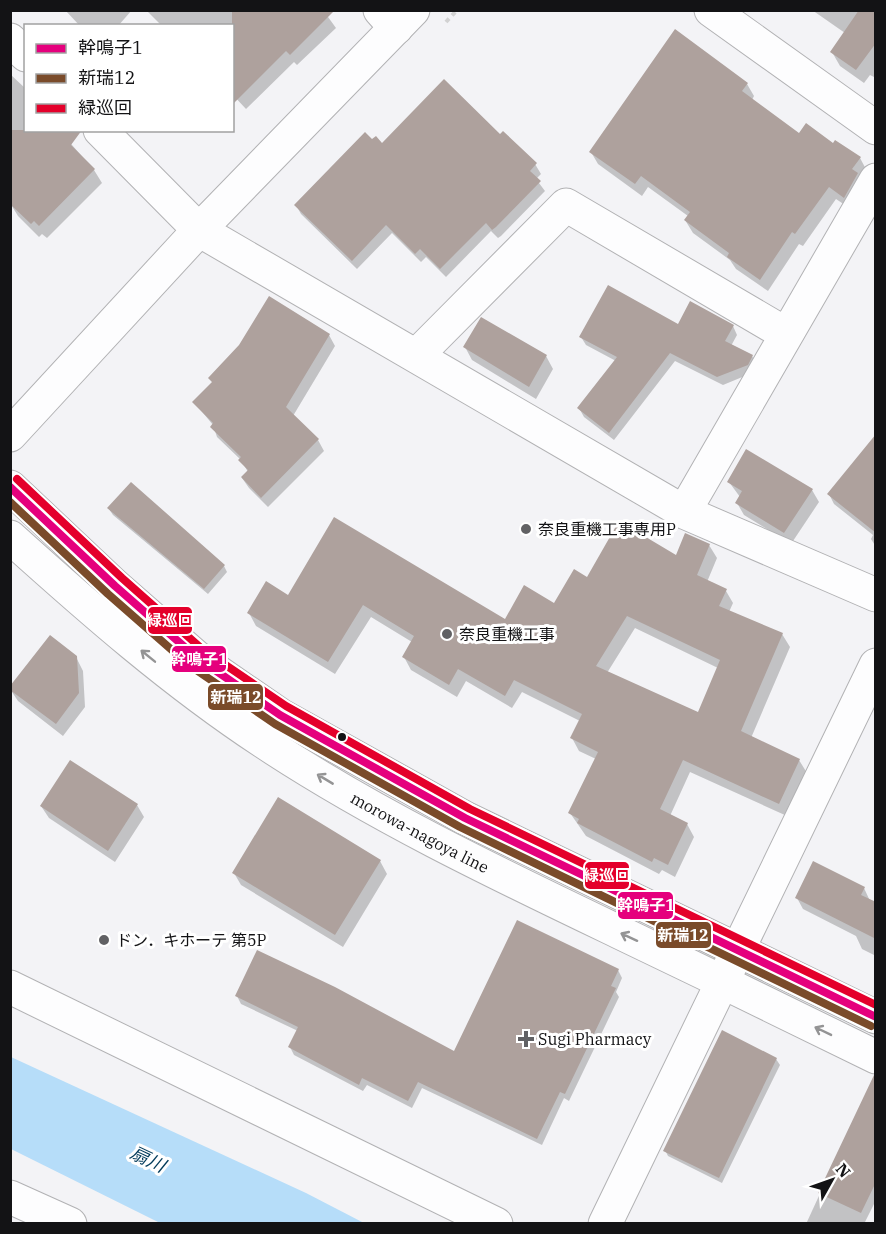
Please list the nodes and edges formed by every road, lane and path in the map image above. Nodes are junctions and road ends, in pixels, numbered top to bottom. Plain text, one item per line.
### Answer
1 (711, 10) edge
2 (396, 16) edge
3 (10, 40) edge
4 (24, 53) edge
5 (876, 128) edge
6 (102, 132) edge
7 (876, 180) edge
8 (199, 230) junction
9 (786, 334) junction
10 (416, 356) junction
11 (10, 435) edge
12 (10, 487) edge
13 (684, 512) junction
14 (10, 537) edge
15 (876, 595) edge
16 (876, 665) edge
17 (739, 949) junction
18 (724, 982) junction
19 (10, 987) edge
20 (876, 1017) edge
21 (876, 1057) edge
22 (10, 1197) edge
23 (70, 1224) edge
24 (496, 1224) edge
25 (605, 1224) edge

1 - 5 street
2 - 8 street
3 - 4 street
6 - 8 street
7 - 9 street
8 - 10 street
8 - 11 street
9 - 10 street
9 - 13 street
10 - 13 street
12 - 17 street, morowa-nagoya line
13 - 15 street
18 -> 14 street, morowa-nagoya line
16 - 17 street
17 - 18 street
17 - 20 street, morowa-nagoya line
21 -> 18 street, morowa-nagoya line
18 - 25 street
19 - 24 street
22 - 23 street

